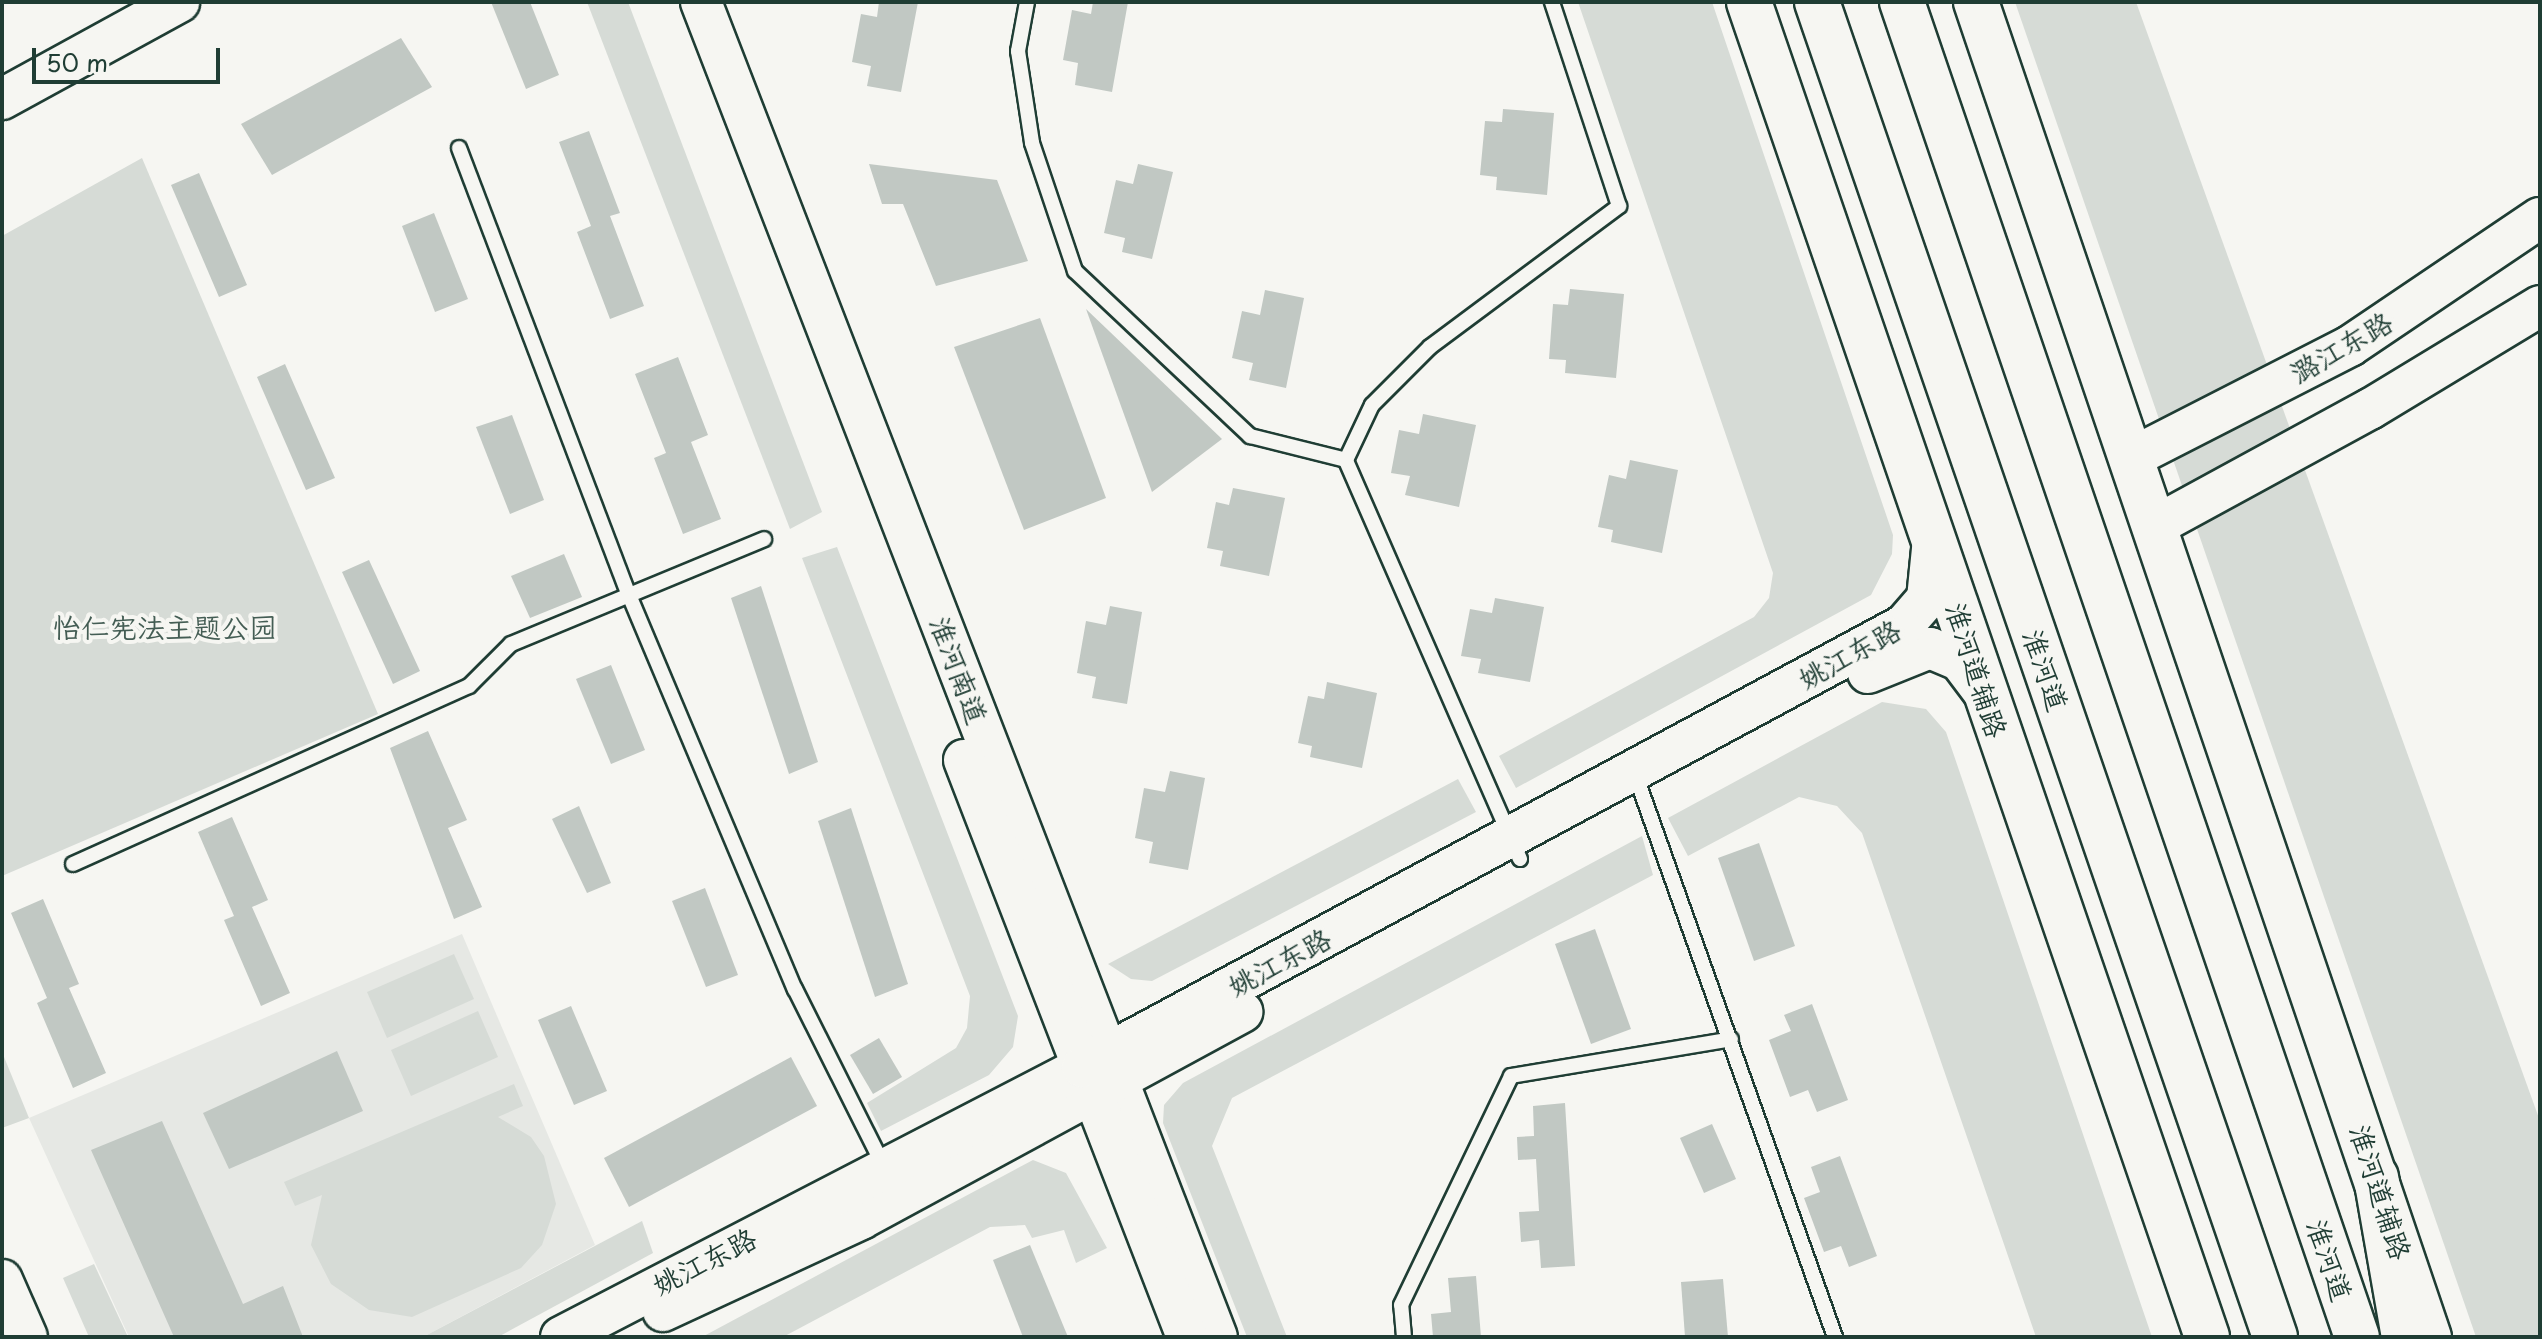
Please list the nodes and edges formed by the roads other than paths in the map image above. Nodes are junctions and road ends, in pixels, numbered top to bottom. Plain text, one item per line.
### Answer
1 (179, 2) edge
2 (672, 2) edge
3 (701, 2) edge
4 (1027, 2) edge
5 (1552, 2) edge
6 (1749, 2) edge
7 (1817, 2) edge
8 (1902, 2) edge
9 (1976, 2) edge
10 (2, 99) edge
11 (459, 148) dead end
12 (2540, 218) edge
13 (2540, 306) edge
14 (2131, 458) junction
15 (1346, 460) junction
16 (2155, 526) junction
17 (1933, 535) junction
18 (764, 539) dead end
19 (629, 595) junction
20 (1982, 690) junction
21 (1638, 781) junction
22 (1515, 849) junction
23 (73, 864) dead end
24 (1731, 1039) junction
25 (1100, 1074) junction
26 (886, 1171) junction
27 (2376, 1177) junction
28 (2171, 1231) junction
29 (2, 1280) edge
30 (27, 1337) edge
31 (561, 1337) edge
32 (613, 1337) edge
33 (1187, 1337) edge
34 (1217, 1337) edge
35 (1404, 1337) edge
36 (1835, 1337) edge
37 (2207, 1337) edge
38 (2226, 1337) edge
39 (2275, 1337) edge
40 (2357, 1337) edge
41 (2404, 1337) edge
42 (2429, 1337) edge

1 - 10 street
2 - 25 street, 淮河南道
3 - 25 street, 淮河南道
4 - 15 lane
5 - 15 lane
6 - 17 main road, 淮河道辅路
7 - 39 main road, 淮河道
8 - 40 main road, 淮河道
9 - 14 main road, 淮河道辅路
11 - 19 lane
12 - 14 street, 潞江东路
13 - 16 street
14 - 16 main road, 淮河道辅路
15 - 22 lane
16 - 27 main road, 淮河道辅路
17 - 20 main road, 淮河道辅路
17 - 21 street, 姚江东路
18 - 19 lane
19 - 23 lane
19 - 26 lane
20 - 21 street, 姚江东路
20 - 28 main road, 淮河道辅路
21 - 22 street, 姚江东路
21 - 24 lane
22 - 25 street, 姚江东路
24 - 35 lane
24 - 36 lane
25 - 26 street, 姚江东路
25 - 32 street, 姚江东路
25 - 33 street, 淮河南道
25 - 34 street, 淮河南道
26 - 31 street, 姚江东路
27 - 41 main road
27 - 42 main road, 淮河道辅路
28 - 37 main road, 淮河道辅路
28 - 38 main road
29 - 30 street

